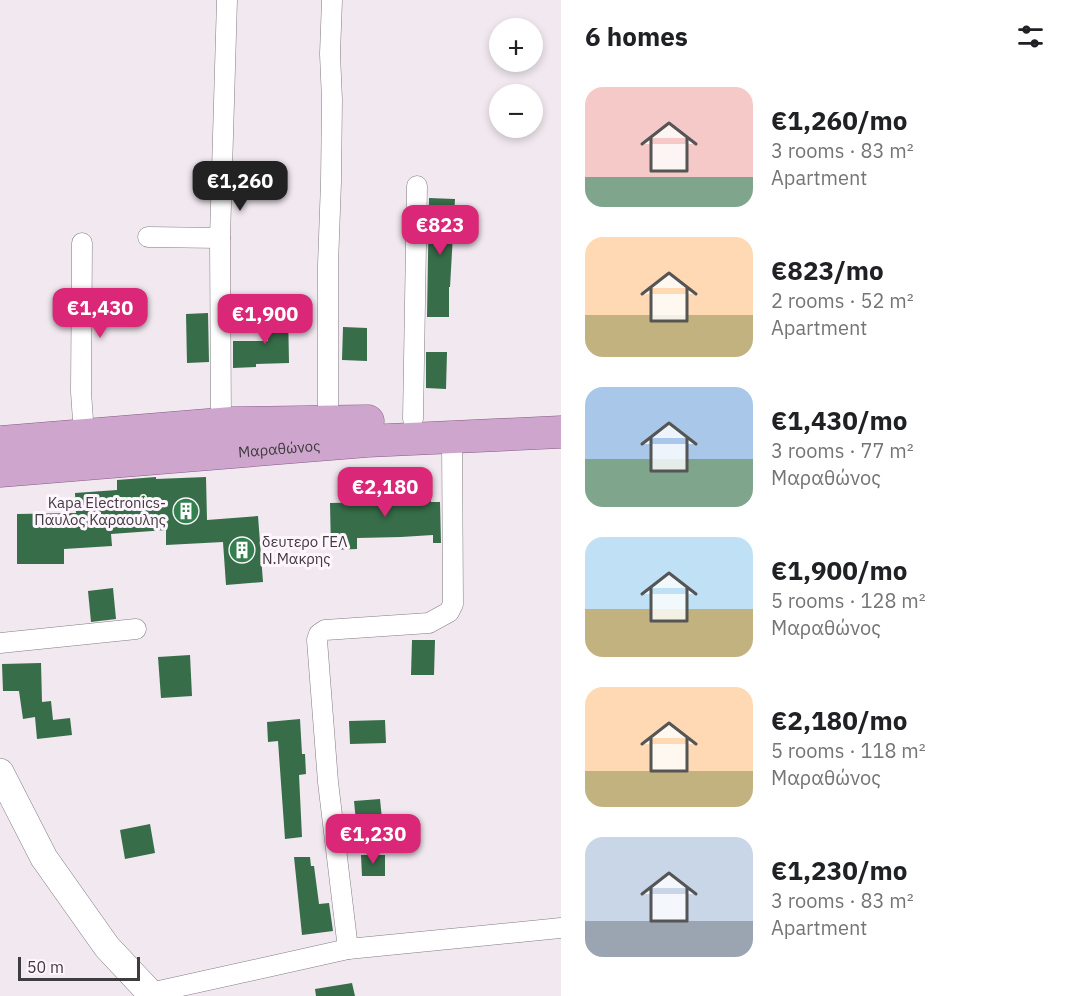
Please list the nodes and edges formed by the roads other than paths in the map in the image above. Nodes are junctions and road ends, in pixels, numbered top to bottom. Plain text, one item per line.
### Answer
1 (227, 0) edge
2 (332, 0) edge
3 (417, 186) dead end
4 (148, 237) dead end
5 (220, 238) junction
6 (82, 243) dead end
7 (561, 411) edge
8 (413, 419) junction
9 (328, 422) junction
10 (221, 424) junction
11 (561, 432) edge
12 (84, 435) junction
13 (453, 437) junction
14 (0, 442) edge
15 (0, 471) edge
16 (136, 629) dead end
17 (0, 643) edge
18 (0, 772) edge
19 (561, 928) edge
20 (348, 949) junction
21 (152, 995) edge

1 - 5 street
2 - 9 street
3 - 8 street
4 - 5 street
5 - 10 street
6 - 12 street
7 - 8 main road, Μαραθώνος
8 - 9 main road, Μαραθώνος
9 - 10 main road, Μαραθώνος
10 - 12 main road, Μαραθώνος
11 - 13 main road, Μαραθώνος
12 - 14 main road, Μαραθώνος
13 - 15 main road, Μαραθώνος
13 - 20 street
16 - 17 street
18 - 21 street
19 - 20 street
20 - 21 street

